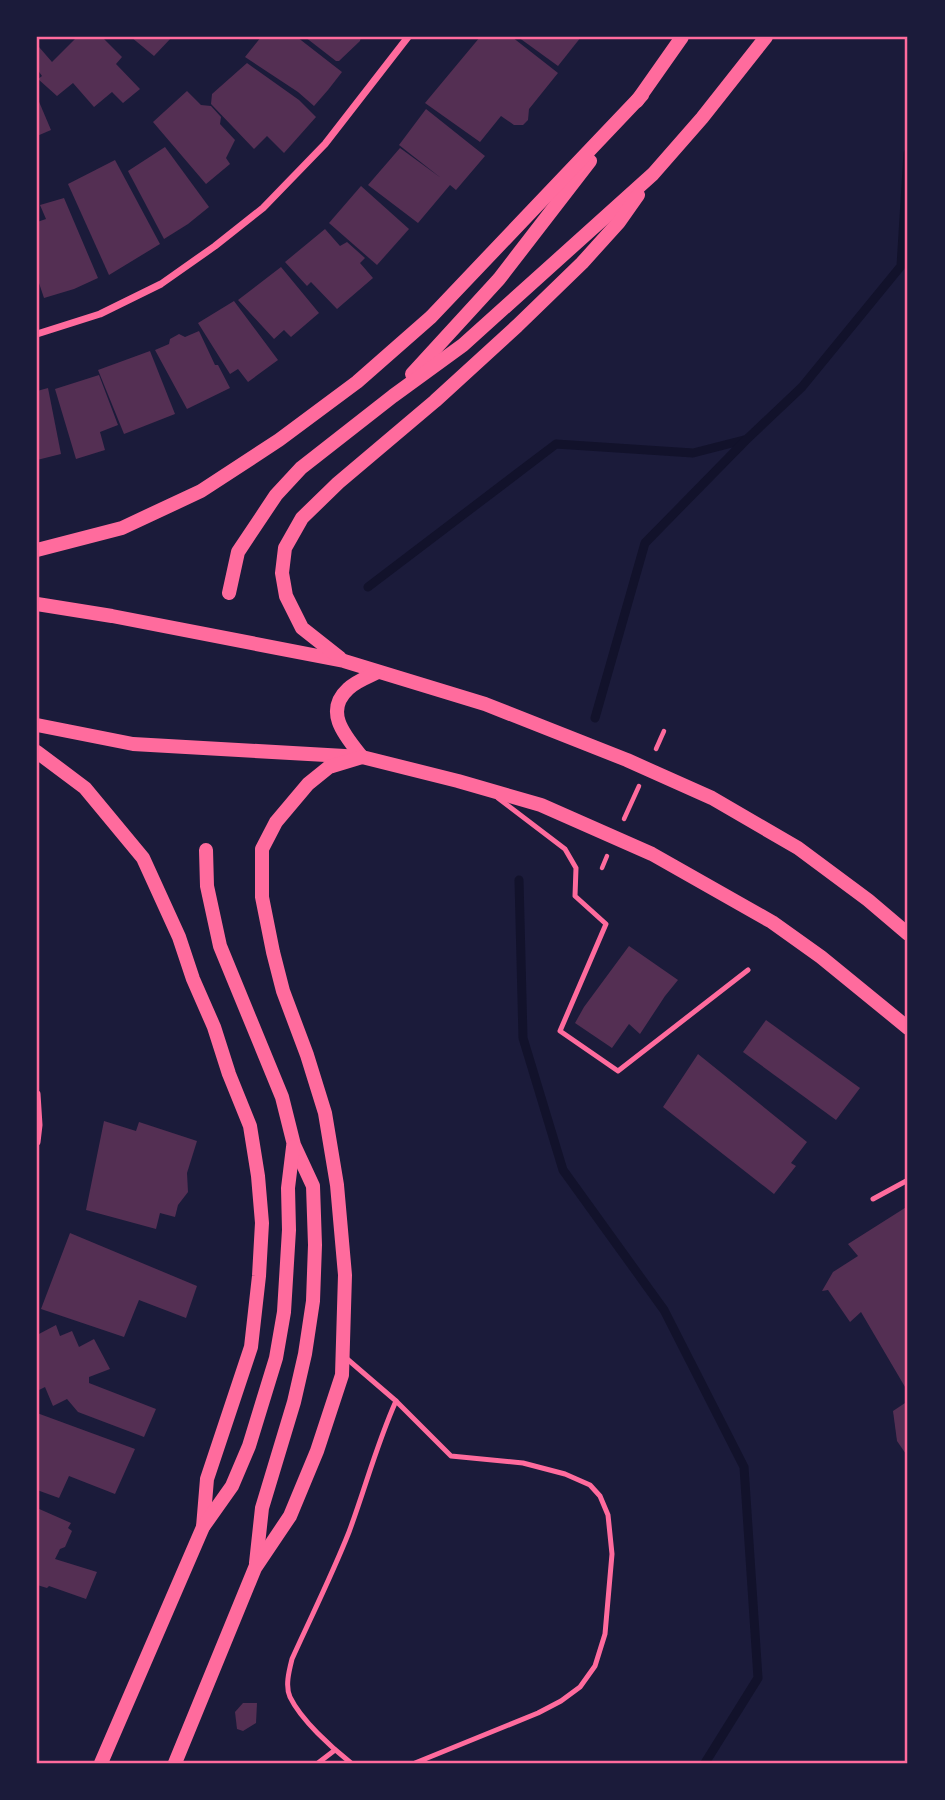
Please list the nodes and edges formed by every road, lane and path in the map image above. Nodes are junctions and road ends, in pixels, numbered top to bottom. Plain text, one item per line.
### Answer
1 (408, 37) edge
2 (682, 37) edge
3 (766, 37) edge
4 (642, 94) junction
5 (653, 174) junction
6 (37, 334) edge
7 (393, 396) junction
8 (37, 550) edge
9 (229, 593) dead end
10 (37, 604) edge
11 (344, 661) junction
12 (378, 672) junction
13 (37, 725) edge
14 (664, 731) dead end
15 (37, 752) edge
16 (654, 755) dead end
17 (362, 757) junction
18 (643, 779) dead end
19 (484, 788) junction
20 (621, 826) dead end
21 (206, 850) dead end
22 (610, 850) dead end
23 (602, 867) dead end
24 (908, 934) edge
25 (747, 970) dead end
26 (908, 1028) edge
27 (37, 1094) edge
28 (37, 1142) edge
29 (294, 1145) junction
30 (908, 1180) edge
31 (873, 1199) dead end
32 (342, 1355) junction
33 (396, 1401) junction
34 (203, 1527) junction
35 (255, 1568) junction
36 (335, 1750) junction
37 (101, 1763) edge
38 (174, 1763) edge
39 (318, 1763) edge
40 (351, 1763) edge
41 (415, 1763) edge

1 - 6 street
2 - 4 main road
3 - 5 main road
4 - 7 main road
4 - 8 main road
5 - 7 main road
5 - 11 main road
7 - 9 main road
10 - 11 main road
11 - 12 main road
12 - 17 main road
12 - 24 main road
13 - 17 main road
14 - 16 path
15 - 34 main road
17 - 19 main road
17 - 32 main road
18 - 20 path
19 - 25 lane
19 - 26 main road
21 - 29 main road
22 - 23 path
27 - 28 street
29 - 34 main road
29 - 35 main road
30 - 31 lane
32 - 33 lane
32 - 35 main road
33 - 36 lane
33 - 41 lane
34 - 37 main road
35 - 38 main road
36 - 39 lane
36 - 40 lane

